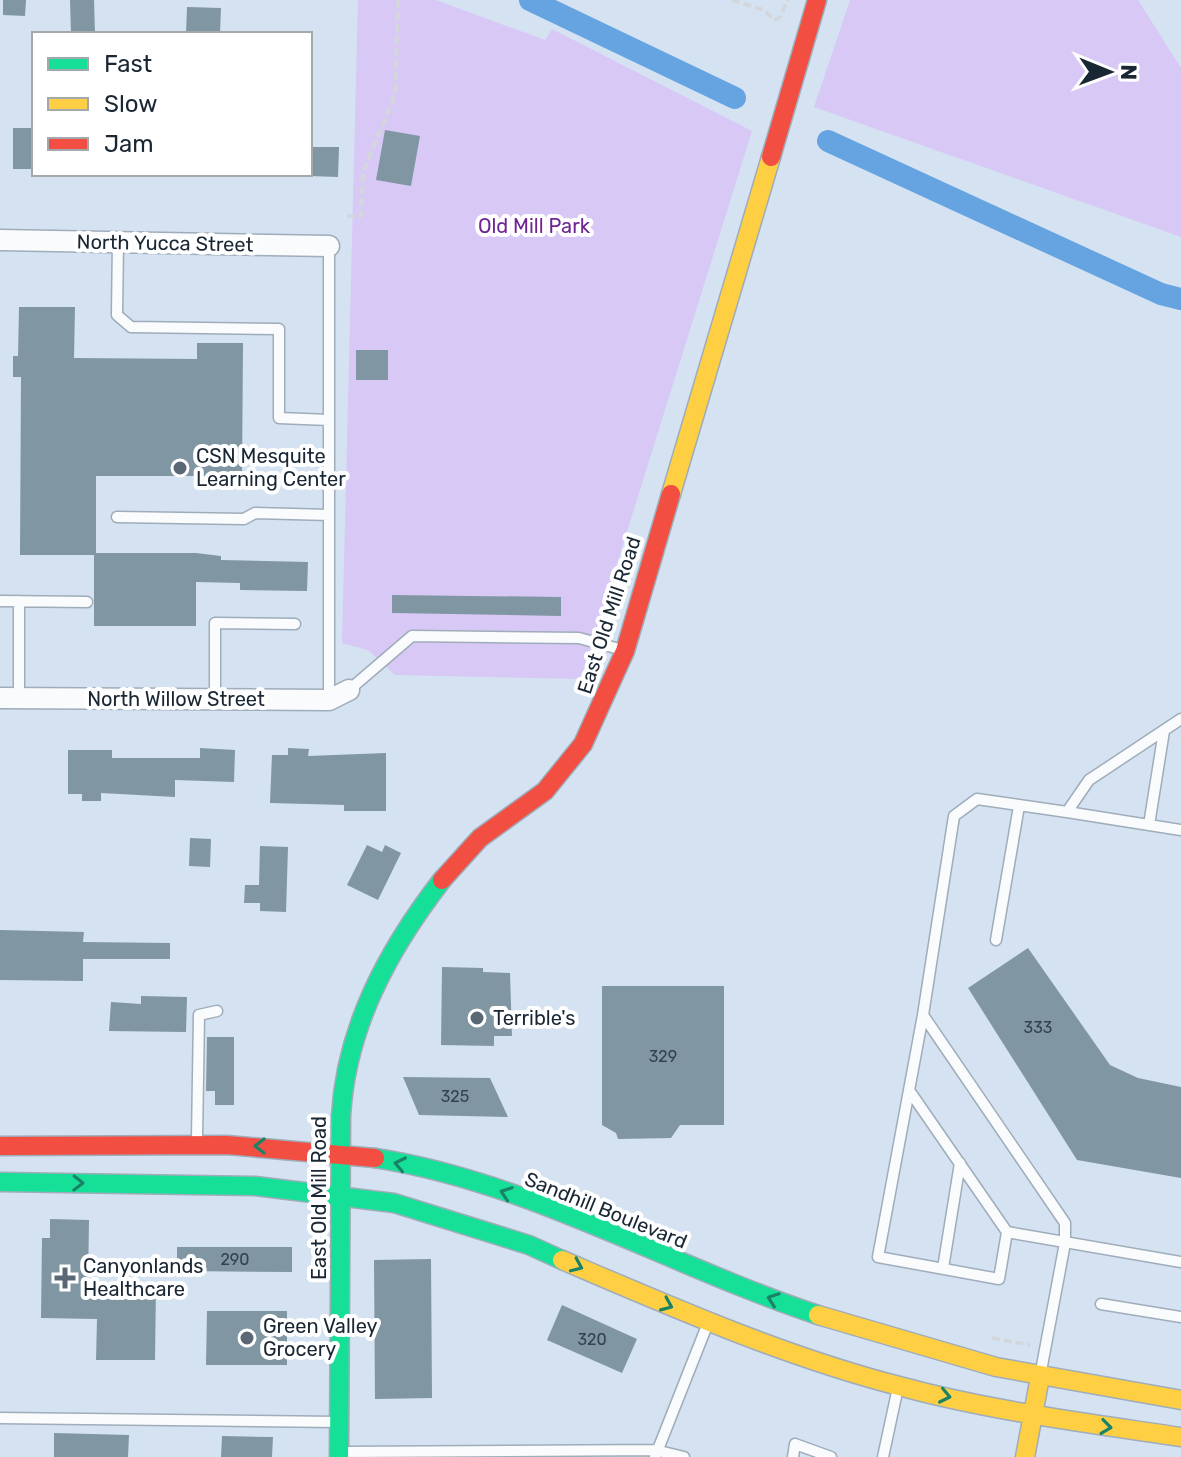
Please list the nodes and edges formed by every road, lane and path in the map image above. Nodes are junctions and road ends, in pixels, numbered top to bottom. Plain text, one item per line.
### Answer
1 (398, 0) edge
2 (732, 0) edge
3 (788, 0) edge
4 (810, 2) edge
5 (347, 216) dead end
6 (0, 240) edge
7 (118, 242) junction
8 (329, 246) joint
9 (329, 420) junction
10 (329, 515) junction
11 (117, 517) dead end
12 (0, 601) edge
13 (19, 601) junction
14 (87, 602) dead end
15 (295, 624) dead end
16 (625, 651) junction
17 (349, 690) joint
18 (10, 698) edge
19 (215, 699) junction
20 (329, 700) junction
21 (1181, 719) edge
22 (1164, 731) junction
23 (1019, 806) junction
24 (1067, 812) junction
25 (1149, 825) junction
26 (1181, 830) edge
27 (996, 940) dead end
28 (217, 1011) dead end
29 (923, 1015) junction
30 (911, 1093) junction
31 (0, 1146) edge
32 (197, 1146) junction
33 (338, 1151) junction
34 (960, 1163) junction
35 (0, 1182) edge
36 (342, 1197) junction
37 (1007, 1232) junction
38 (1065, 1243) junction
39 (1181, 1262) edge
40 (943, 1268) junction
41 (1101, 1304) dead end
42 (1181, 1317) edge
43 (708, 1323) junction
44 (984, 1341) dead end
45 (1045, 1348) junction
46 (1040, 1377) junction
47 (898, 1386) junction
48 (1181, 1400) edge
49 (1032, 1415) junction
50 (0, 1418) edge
51 (339, 1422) junction
52 (1181, 1437) edge
53 (655, 1453) edge
54 (339, 1454) edge
55 (403, 1454) edge
56 (684, 1457) edge
57 (793, 1457) edge
58 (831, 1457) edge
59 (883, 1457) edge
60 (1025, 1457) edge

1 - 5 path
2 - 3 path
4 - 16 main road, East Old Mill Road
6 - 7 street, North Yucca Street
7 - 8 street, North Yucca Street
7 - 9 lane
8 - 9 lane
9 - 10 lane
10 - 11 lane
10 - 20 lane
12 - 13 lane
13 - 14 lane
13 - 18 lane
15 - 19 lane
16 - 17 lane
16 - 33 main road, East Old Mill Road
17 - 20 street, North Willow Street
18 - 19 street, North Willow Street
19 - 20 street, North Willow Street
21 - 22 lane
22 - 24 lane
22 - 25 lane
23 - 24 lane
23 - 27 lane
23 - 29 lane
24 - 25 lane
25 - 26 lane
28 - 32 lane
29 - 30 lane
29 - 38 lane
30 - 34 lane
30 - 40 lane
31 - 32 main road, Sandhill Boulevard
33 -> 32 main road, Sandhill Boulevard
33 - 36 main road, East Old Mill Road
46 -> 33 main road, Sandhill Boulevard
34 - 37 lane
34 - 40 lane
35 -> 36 main road
36 -> 43 main road
36 - 51 main road, East Old Mill Road
37 - 38 lane
37 - 40 lane
38 - 39 lane
38 - 45 lane
41 - 42 lane
43 - 47 main road
43 - 53 lane
44 - 45 path
45 - 46 lane
46 - 48 main road, Sandhill Boulevard
46 - 49 main road
47 -> 49 main road
47 - 59 lane
49 -> 52 main road
49 - 60 main road
50 - 51 lane
51 - 54 main road, East Old Mill Road
53 - 55 lane
53 - 56 lane
54 - 55 lane
57 - 58 lane

